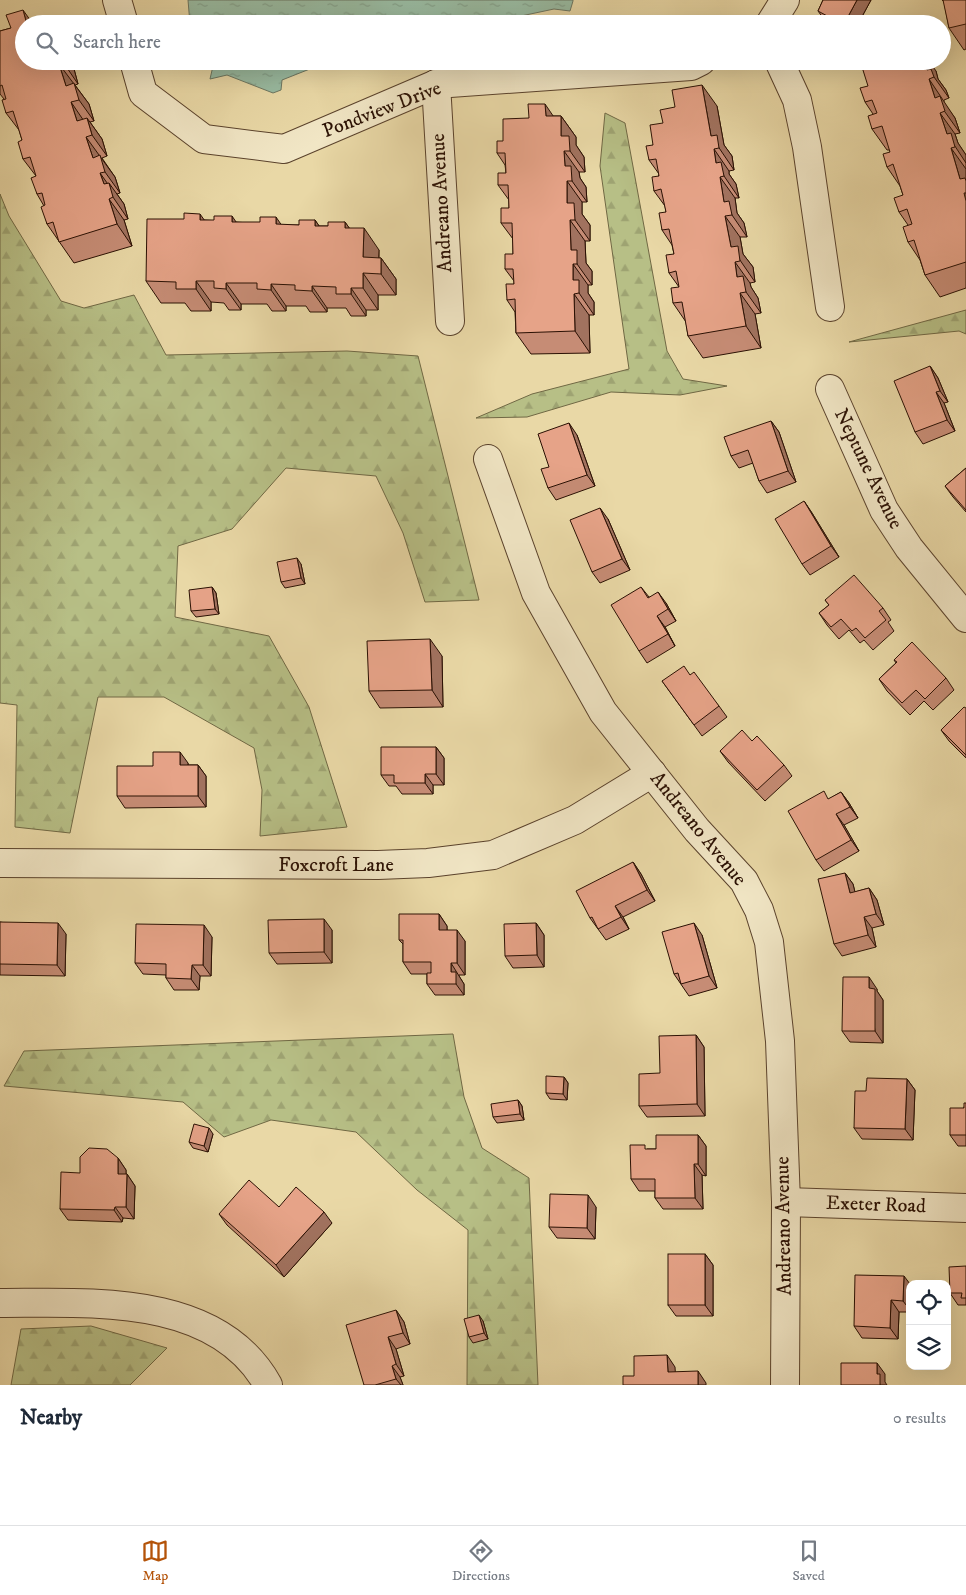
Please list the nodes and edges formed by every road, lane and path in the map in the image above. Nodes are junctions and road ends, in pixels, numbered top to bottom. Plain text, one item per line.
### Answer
1 (117, 0) edge
2 (785, 0) edge
3 (121, 15) edge
4 (776, 15) edge
5 (137, 70) edge
6 (634, 70) edge
7 (783, 70) edge
8 (436, 84) junction
9 (830, 307) dead end
10 (450, 321) dead end
11 (830, 389) dead end
12 (488, 459) dead end
13 (966, 618) edge
14 (652, 773) junction
15 (0, 863) edge
16 (786, 1202) junction
17 (966, 1208) edge
18 (0, 1303) edge
19 (268, 1385) edge
20 (786, 1385) edge

1 - 3 street
2 - 4 street
5 - 8 street, Pondview Drive
6 - 8 street, Pondview Drive
7 - 9 street
8 - 10 street, Andreano Avenue
11 - 13 street, Neptune Avenue
12 - 14 street, Andreano Avenue
14 - 15 street, Foxcroft Lane
14 - 16 street, Andreano Avenue
16 - 17 street, Exeter Road
16 - 20 street, Andreano Avenue
18 - 19 street

